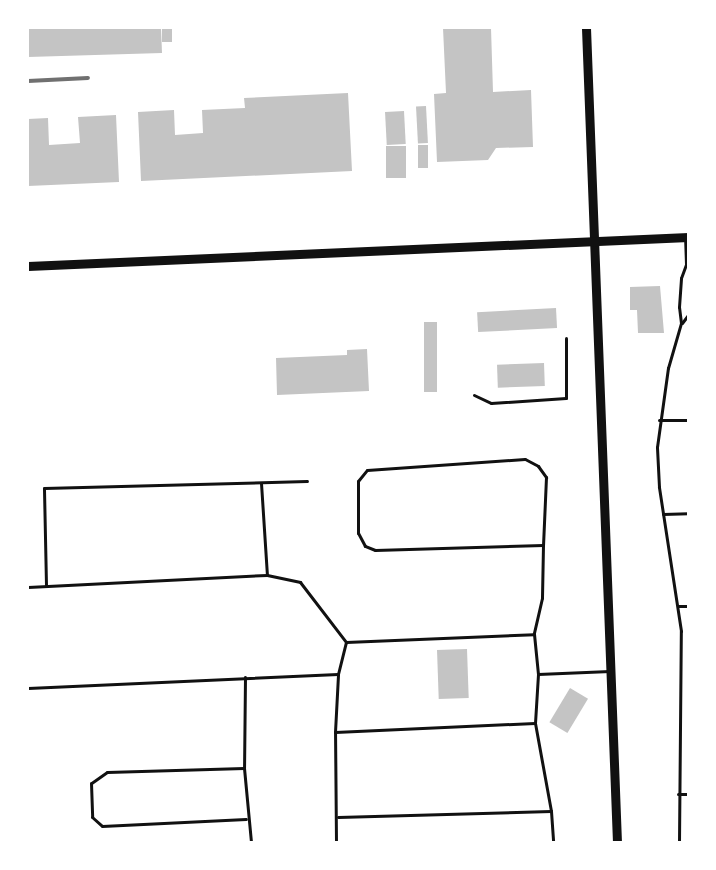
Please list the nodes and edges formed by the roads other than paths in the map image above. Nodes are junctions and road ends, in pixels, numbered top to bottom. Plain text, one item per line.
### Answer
1 (586, 28) edge
2 (687, 237) edge
3 (594, 241) junction
4 (28, 266) edge
5 (687, 266) edge
6 (688, 315) edge
7 (681, 324) junction
8 (566, 338) dead end
9 (474, 395) dead end
10 (659, 420) junction
11 (688, 420) edge
12 (306, 482) dead end
13 (261, 483) junction
14 (688, 513) edge
15 (662, 514) junction
16 (543, 545) junction
17 (267, 575) junction
18 (46, 585) junction
19 (28, 587) edge
20 (678, 606) junction
21 (688, 606) edge
22 (534, 634) junction
23 (346, 642) junction
24 (610, 671) junction
25 (338, 674) junction
26 (538, 674) junction
27 (245, 677) junction
28 (28, 688) edge
29 (682, 699) junction
30 (688, 699) edge
31 (535, 723) junction
32 (335, 732) junction
33 (244, 768) junction
34 (678, 794) junction
35 (688, 794) edge
36 (551, 811) junction
37 (338, 818) junction
38 (246, 819) junction
39 (250, 842) edge
40 (336, 842) edge
41 (553, 842) edge
42 (617, 842) edge
43 (679, 842) edge

1 - 3 street
2 - 3 street
2 - 5 lane
3 - 4 street
3 - 24 street
5 - 7 lane
6 - 7 lane
7 - 10 lane
8 - 9 lane
10 - 11 lane
10 - 15 lane
12 - 13 lane
13 - 17 lane
13 - 18 lane
14 - 15 lane
15 - 20 lane
16 - 16 lane
16 - 22 lane
17 - 18 lane
17 - 23 lane
18 - 19 lane
20 - 21 lane
20 - 29 lane
22 - 23 lane
22 - 26 lane
23 - 25 lane
24 - 26 lane
24 - 42 street
25 - 27 lane
25 - 32 lane
26 - 31 lane
27 - 28 lane
27 - 33 lane
29 - 30 lane
29 - 34 lane
31 - 32 lane
31 - 36 lane
32 - 37 lane
33 - 38 lane
33 - 38 lane
34 - 35 lane
34 - 43 lane
36 - 37 lane
36 - 41 lane
37 - 40 lane
38 - 39 lane

